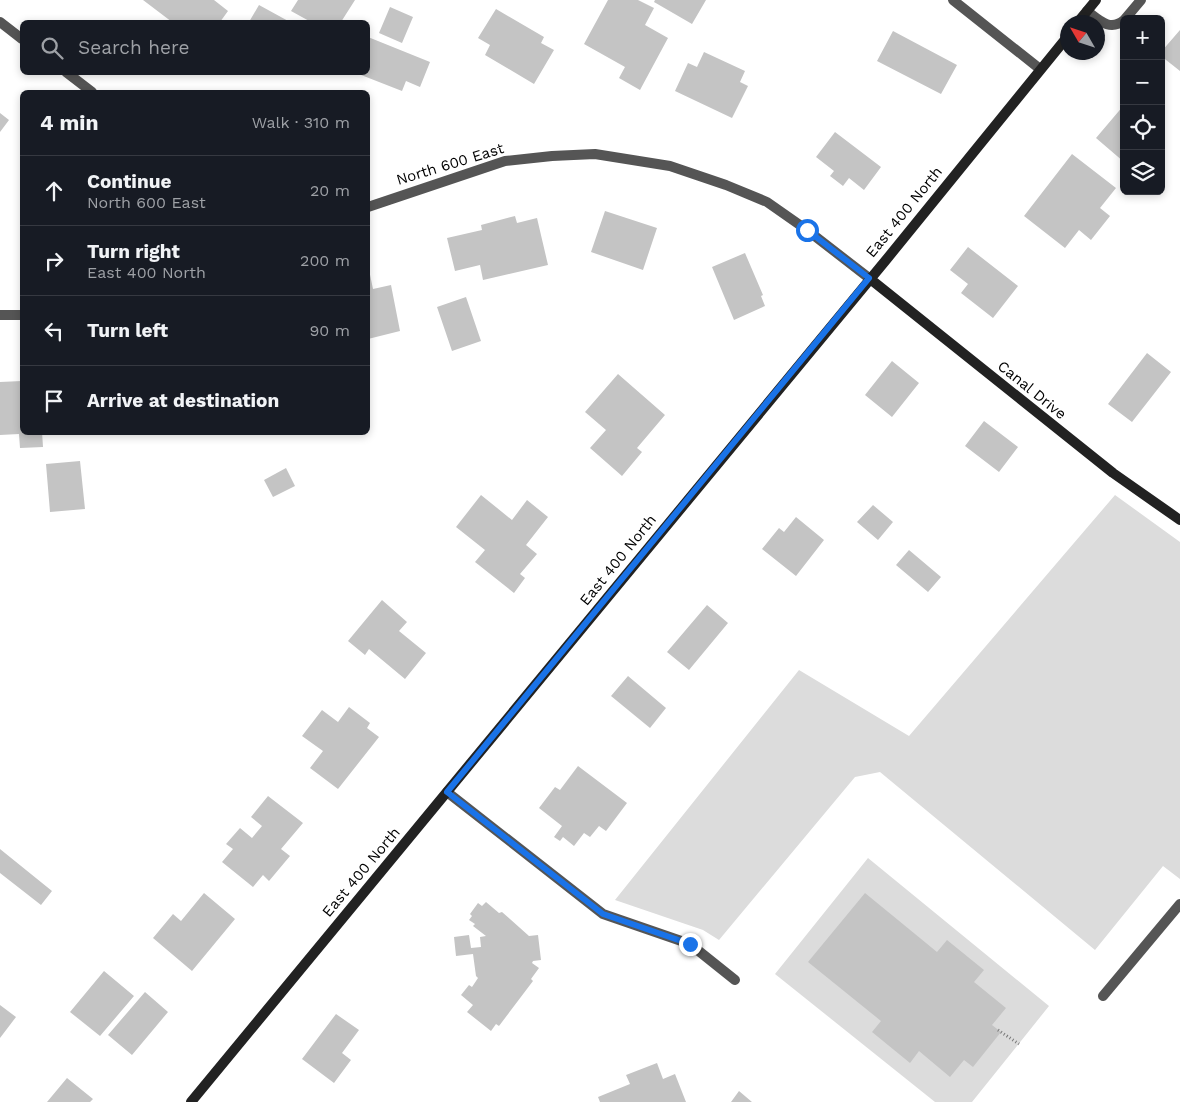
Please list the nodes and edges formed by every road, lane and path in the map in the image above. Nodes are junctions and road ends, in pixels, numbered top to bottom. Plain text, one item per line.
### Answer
1 (953, 0) edge
2 (1096, 0) edge
3 (1141, 0) edge
4 (1087, 11) junction
5 (1084, 15) edge
6 (1128, 15) edge
7 (0, 22) edge
8 (1120, 23) edge
9 (20, 37) edge
10 (1060, 45) edge
11 (1040, 69) junction
12 (70, 75) edge
13 (89, 90) edge
14 (370, 205) edge
15 (869, 278) junction
16 (0, 314) edge
17 (20, 315) edge
18 (1180, 520) edge
19 (447, 792) junction
20 (1180, 904) edge
21 (735, 980) dead end
22 (1102, 996) dead end
23 (998, 1030) dead end
24 (1019, 1044) dead end
25 (191, 1102) edge

1 - 11 street
2 - 4 street
3 - 6 street
4 - 5 street
4 - 8 street
7 - 9 street
10 - 11 street, East 400 North
11 - 15 street, East 400 North
12 - 13 street
14 - 15 street, North 600 East
15 - 18 street, Canal Drive
15 - 19 street, East 400 North
16 - 17 street
19 - 21 street
19 - 25 street, East 400 North
20 - 22 street
23 - 24 path

